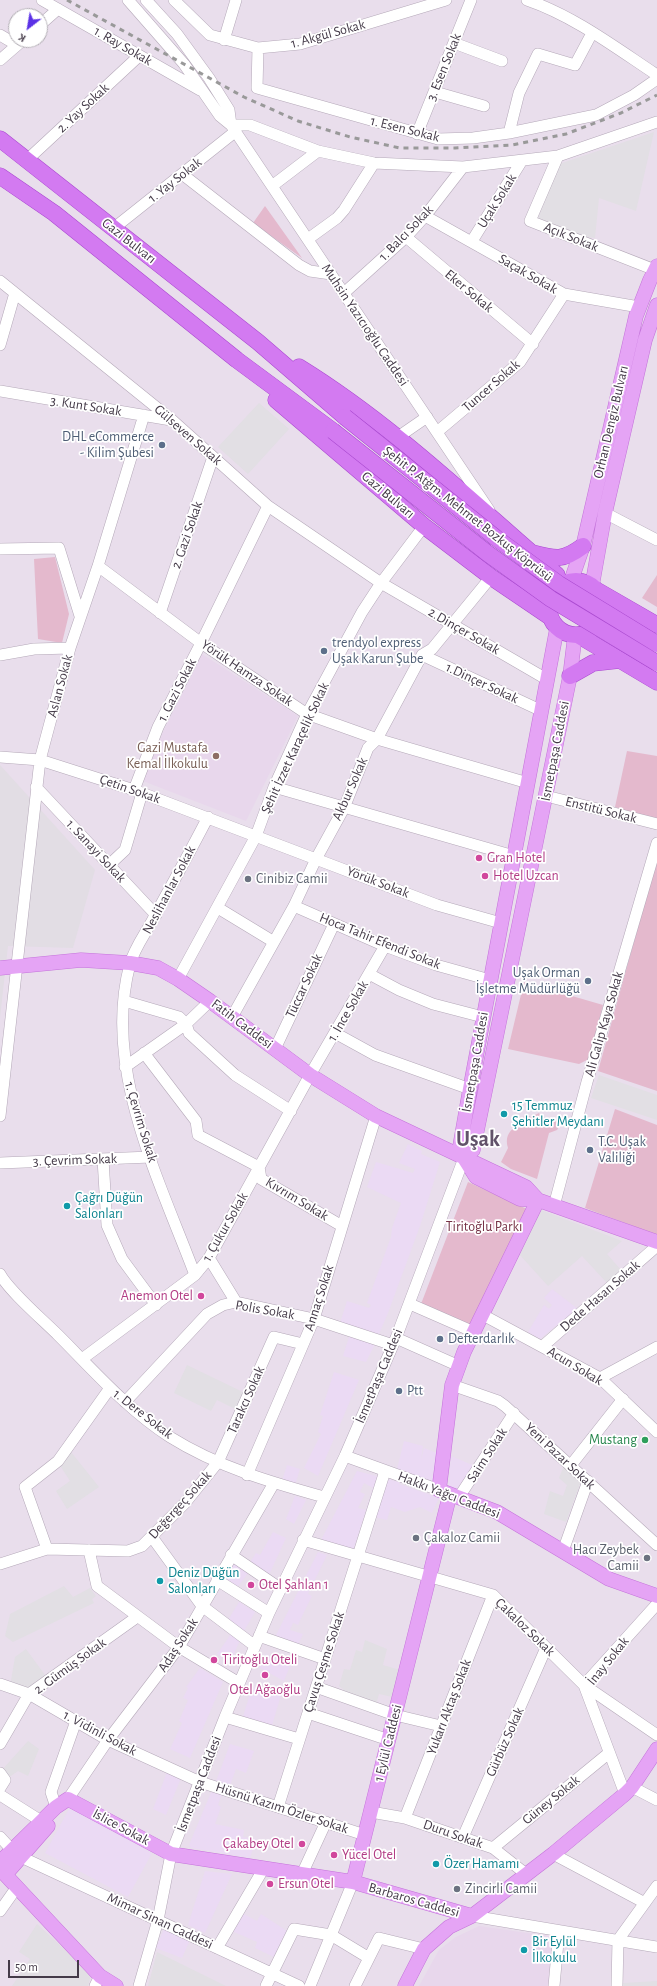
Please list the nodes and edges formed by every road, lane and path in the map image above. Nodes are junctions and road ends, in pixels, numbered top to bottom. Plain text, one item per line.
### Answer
1 (42, 0) edge
2 (128, 0) edge
3 (146, 0) edge
4 (174, 0) edge
5 (236, 0) edge
6 (446, 0) edge
7 (471, 0) edge
8 (527, 0) edge
9 (58, 9) junction
10 (48, 18) edge
11 (592, 32) junction
12 (224, 40) junction
13 (454, 43) junction
14 (13, 48) edge
15 (258, 48) junction
16 (139, 56) junction
17 (0, 60) edge
18 (502, 62) dead end
19 (657, 75) edge
20 (657, 79) edge
21 (204, 92) junction
22 (435, 92) junction
23 (484, 106) dead end
24 (657, 122) edge
25 (234, 128) junction
26 (509, 133) junction
27 (417, 134) junction
28 (0, 139) edge
29 (318, 151) junction
30 (558, 156) junction
31 (27, 160) junction
32 (522, 162) junction
33 (374, 163) junction
34 (463, 167) junction
35 (182, 174) junction
36 (0, 176) edge
37 (272, 186) junction
38 (425, 216) junction
39 (114, 228) junction
40 (406, 237) junction
41 (308, 239) junction
42 (472, 241) junction
43 (656, 268) edge
44 (331, 274) junction
45 (0, 281) edge
46 (15, 293) junction
47 (344, 293) junction
48 (564, 294) junction
49 (657, 305) edge
50 (639, 307) junction
51 (258, 342) junction
52 (533, 344) junction
53 (0, 346) edge
54 (237, 360) junction
55 (0, 391) edge
56 (144, 415) junction
57 (345, 417) joint
58 (427, 417) junction
59 (172, 420) junction
60 (333, 431) joint
61 (437, 432) junction
62 (398, 438) junction
63 (213, 457) junction
64 (268, 506) junction
65 (604, 513) junction
66 (499, 524) junction
67 (424, 526) junction
68 (657, 540) edge
69 (583, 546) junction
70 (0, 549) edge
71 (530, 552) junction
72 (98, 566) junction
73 (490, 577) junction
74 (568, 581) junction
75 (380, 583) junction
76 (505, 588) junction
77 (595, 588) junction
78 (160, 613) junction
79 (80, 616) junction
80 (554, 623) junction
81 (453, 624) junction
82 (657, 625) edge
83 (577, 635) junction
84 (201, 643) junction
85 (657, 644) edge
86 (70, 648) junction
87 (0, 655) edge
88 (422, 655) junction
89 (620, 660) junction
90 (657, 663) edge
91 (570, 676) junction
92 (548, 680) junction
93 (657, 682) edge
94 (542, 711) junction
95 (307, 714) junction
96 (377, 739) junction
97 (0, 757) edge
98 (40, 760) junction
99 (528, 783) junction
100 (36, 787) junction
101 (274, 787) junction
102 (138, 792) junction
103 (546, 796) junction
104 (344, 808) junction
105 (208, 817) junction
106 (657, 824) edge
107 (256, 836) junction
108 (657, 843) edge
109 (514, 856) junction
110 (316, 859) junction
111 (109, 864) junction
112 (294, 906) junction
113 (218, 908) junction
114 (156, 915) junction
115 (501, 923) junction
116 (334, 924) junction
117 (274, 942) junction
118 (385, 946) junction
119 (130, 963) junction
120 (18, 965) junction
121 (0, 968) edge
122 (369, 974) junction
123 (178, 978) junction
124 (490, 980) junction
125 (210, 1000) junction
126 (124, 1001) junction
127 (232, 1017) junction
128 (483, 1017) junction
129 (186, 1024) junction
130 (335, 1032) junction
131 (275, 1049) junction
132 (144, 1053) junction
133 (125, 1067) junction
134 (310, 1075) junction
135 (2, 1081) edge
136 (470, 1089) junction
137 (291, 1111) junction
138 (0, 1116) edge
139 (376, 1116) junction
140 (151, 1157) junction
141 (464, 1158) junction
142 (103, 1159) junction
143 (0, 1163) edge
144 (260, 1167) junction
145 (538, 1200) junction
146 (554, 1206) junction
147 (342, 1226) junction
148 (657, 1242) edge
149 (657, 1246) edge
150 (209, 1258) junction
151 (0, 1274) edge
152 (195, 1275) junction
153 (236, 1302) junction
154 (410, 1304) junction
155 (156, 1305) junction
156 (483, 1315) junction
157 (314, 1319) junction
158 (474, 1332) junction
159 (394, 1341) junction
160 (303, 1344) junction
161 (543, 1346) junction
162 (657, 1347) edge
163 (82, 1359) junction
164 (459, 1366) junction
165 (600, 1378) junction
166 (452, 1385) junction
167 (110, 1388) junction
168 (623, 1399) junction
169 (126, 1402) junction
170 (514, 1413) junction
171 (654, 1425) edge
172 (345, 1456) junction
173 (218, 1462) junction
174 (571, 1465) junction
175 (385, 1471) junction
176 (247, 1475) junction
177 (588, 1481) junction
178 (274, 1483) junction
179 (450, 1494) junction
180 (324, 1497) junction
181 (152, 1537) junction
182 (303, 1540) junction
183 (657, 1545) edge
184 (46, 1549) junction
185 (89, 1550) junction
186 (563, 1551) junction
187 (231, 1555) junction
188 (358, 1556) junction
189 (0, 1564) edge
190 (429, 1577) junction
191 (216, 1580) junction
192 (281, 1589) junction
193 (493, 1595) junction
194 (657, 1596) edge
195 (657, 1604) edge
196 (202, 1606) junction
197 (269, 1613) junction
198 (137, 1617) junction
199 (257, 1641) junction
200 (179, 1647) junction
201 (546, 1648) junction
202 (325, 1659) junction
203 (239, 1683) junction
204 (0, 1684) edge
205 (584, 1685) junction
206 (316, 1687) junction
207 (30, 1694) junction
208 (308, 1713) junction
209 (395, 1715) junction
210 (225, 1717) junction
211 (76, 1721) junction
212 (442, 1726) junction
213 (657, 1735) edge
214 (299, 1739) junction
215 (108, 1740) junction
216 (388, 1740) junction
217 (0, 1744) edge
218 (657, 1749) edge
219 (609, 1753) junction
220 (0, 1773) edge
221 (200, 1782) junction
222 (0, 1788) edge
223 (628, 1791) junction
224 (0, 1795) edge
225 (69, 1800) junction
226 (657, 1800) edge
227 (56, 1807) junction
228 (278, 1807) junction
229 (371, 1812) junction
230 (405, 1818) junction
231 (42, 1821) junction
232 (326, 1822) junction
233 (365, 1835) junction
234 (463, 1836) junction
235 (0, 1837) edge
236 (493, 1848) junction
237 (16, 1853) junction
238 (171, 1854) junction
239 (552, 1854) junction
240 (2, 1868) edge
241 (264, 1868) junction
242 (302, 1874) junction
243 (526, 1874) junction
244 (353, 1882) junction
245 (657, 1886) edge
246 (17, 1887) junction
247 (645, 1903) junction
248 (0, 1911) edge
249 (472, 1916) junction
250 (158, 1920) junction
251 (560, 1931) junction
252 (331, 1935) junction
253 (618, 1940) junction
254 (657, 1947) edge
255 (217, 1948) junction
256 (424, 1949) junction
257 (369, 1958) junction
258 (272, 1973) junction
259 (98, 1981) edge
260 (116, 1986) edge
261 (139, 1986) edge
262 (266, 1986) edge
263 (300, 1986) edge
264 (310, 1986) edge
265 (355, 1986) edge
266 (405, 1986) edge
267 (554, 1986) edge
268 (617, 1986) edge

1 - 9 street, 1. Ray Sokak
2 - 21 street, Muhsin Yazıcıoğlu Caddesi
3 - 25 street, Muhsin Yazıcıoğlu Caddesi
4 - 12 street, 1. Akgül Sokak
5 - 12 street
6 - 15 street, 1. Akgül Sokak
7 - 13 street, 3. Esen Sokak
8 - 11 street
9 - 10 street
9 - 16 street, 1. Ray Sokak
11 - 19 street
11 - 26 street
12 - 15 street, 1. Akgül Sokak
13 - 18 street
13 - 22 street, 3. Esen Sokak
14 - 17 street
15 - 27 street, 1. Esen Sokak
16 - 21 street, 1. Ray Sokak
16 - 31 street, 2. Yay Sokak
20 - 26 street, 1. Esen Sokak
21 - 25 street, Muhsin Yazıcıoğlu Caddesi
22 - 23 street
22 - 27 street, 3. Esen Sokak
24 - 30 street, 1. Esen Sokak
25 - 29 street, 1. Esen Sokak
25 - 35 street, 1. Yay Sokak
25 - 37 street, Muhsin Yazıcıoğlu Caddesi
26 - 27 street, 1. Esen Sokak
28 - 31 highway, Gazi Bulvarı
29 - 33 street, 1. Esen Sokak
29 - 37 street
30 - 32 street, 1. Esen Sokak
30 - 43 street, Açık Sokak
31 - 39 highway, Gazi Bulvarı
32 - 34 street, 1. Esen Sokak
32 - 42 street, Uçak Sokak
33 - 34 street, 1. Esen Sokak
33 - 41 street
34 - 38 street, 1. Balcı Sokak
35 - 39 street, 1. Yay Sokak
35 - 44 street
36 - 54 highway, Gazi Bulvarı
37 - 41 street, Muhsin Yazıcıoğlu Caddesi
38 - 40 street, 1. Balcı Sokak
38 - 42 street, Saçak Sokak
39 - 51 highway, Gazi Bulvarı
40 - 47 street, 1. Balcı Sokak
40 - 52 street, Eker Sokak
41 - 44 street, Muhsin Yazıcıoğlu Caddesi
42 - 48 street, Saçak Sokak
43 - 50 main road, Orhan Dengiz Bulvarı
44 - 47 street, Muhsin Yazıcıoğlu Caddesi
45 - 46 street, Gülseven Sokak
46 - 53 street
46 - 59 street, Gülseven Sokak
47 - 58 street, Muhsin Yazıcıoğlu Caddesi
48 - 50 street, Saçak Sokak
48 - 52 street, Tuncer Sokak
49 - 65 main road, Orhan Dengiz Bulvarı
50 - 69 main road, Orhan Dengiz Bulvarı
51 - 57 highway, Gazi Bulvarı
51 - 62 highway, Gazi Bulvarı
52 - 61 street, Tuncer Sokak
54 - 60 highway, Gazi Bulvarı
54 - 67 highway, Gazi Bulvarı
55 - 56 street, 3. Kunt Sokak
56 - 59 street, 3. Kunt Sokak
56 - 72 street, Aslan Sokak
57 - 85 highway, Şehit P. Atğm. Mehmet Bozkuş Köprüsü, bridge
58 - 61 street, Muhsin Yazıcıoğlu Caddesi
58 - 62 street
59 - 63 street, Gülseven Sokak
60 - 90 highway, Şehit P. Atğm. Mehmet Bozkuş Köprüsü, bridge
61 - 66 street, Muhsin Yazıcıoğlu Caddesi
62 - 66 highway, Gazi Bulvarı
63 - 64 street, Gülseven Sokak
63 - 78 street, 2. Gazi Sokak
64 - 75 street, Gülseven Sokak
64 - 84 street, 1. Gazi Sokak
65 - 68 street
65 - 77 main road, Orhan Dengiz Bulvarı
66 - 71 highway, Gazi Bulvarı
67 - 73 highway, Gazi Bulvarı
67 - 75 street, Şehit İzzet Karaçelik Sokak
69 - 71 highway
69 - 74 main road, Orhan Dengiz Bulvarı
70 - 79 street
71 - 74 highway, Gazi Bulvarı
71 - 76 highway
72 - 78 street, Yörük Hamza Sokak
72 - 79 street, Aslan Sokak
73 - 76 highway, Gazi Bulvarı
73 - 81 street, Akbur Sokak
74 - 77 highway
74 - 80 highway
75 - 81 street, 2.Dinçer Sokak
75 - 95 street, Şehit İzzet Karaçelik Sokak
76 - 80 highway, Gazi Bulvarı
77 - 82 highway
77 - 83 highway
78 - 84 street, Yörük Hamza Sokak
79 - 86 street, Aslan Sokak
80 - 83 highway
80 - 92 main road, İsmetpaşa Caddesi
81 - 88 street, Akbur Sokak
81 - 92 street, 2.Dinçer Sokak
83 - 89 highway
83 - 91 main road, İsmetpaşa Caddesi
84 - 95 street, Yörük Hamza Sokak
84 - 102 street, 1. Gazi Sokak
86 - 87 street
86 - 98 street, Aslan Sokak
88 - 94 street, 1.Dinçer Sokak
88 - 96 street, Akbur Sokak
89 - 91 highway
89 - 93 highway
91 - 103 main road, İsmetpaşa Caddesi
92 - 94 main road, İsmetpaşa Caddesi
94 - 99 main road, İsmetpaşa Caddesi
95 - 96 street, Yörük Hamza Sokak
95 - 101 street, Şehit İzzet Karaçelik Sokak
96 - 99 street, Yörük Hamza Sokak
96 - 104 street, Akbur Sokak
97 - 98 street, Çetin Sokak
98 - 100 street, Aslan Sokak
98 - 102 street, Çetin Sokak
99 - 109 main road, İsmetpaşa Caddesi
100 - 111 street, 1. Sanayi Sokak
100 - 120 street, Aslan Sokak
101 - 104 street
101 - 107 street, Şehit İzzet Karaçelik Sokak
102 - 105 street, Çetin Sokak
102 - 111 street, 1. Gazi Sokak
103 - 106 street, Enstitü Sokak
103 - 141 main road, İsmetpaşa Caddesi
104 - 109 street
104 - 110 street, Akbur Sokak
105 - 107 street, Çetin Sokak
105 - 114 street, Neslihanlar Sokak
107 - 110 street, Yörük Sokak
107 - 113 street, Şehit İzzet Karaçelik Sokak
108 - 146 street, Ali Galip Kaya Sokak
109 - 115 main road, İsmetpaşa Caddesi
110 - 112 street, Akbur Sokak
110 - 115 street, Yörük Sokak
111 - 114 street, 1. Sanayi Sokak
112 - 116 street, Hoca Tahir Efendi Sokak
112 - 117 street, Akbur Sokak
113 - 117 street
113 - 123 street, Şehit İzzet Karaçelik Sokak
114 - 119 street, Neslihanlar Sokak
115 - 124 main road, İsmetpaşa Caddesi
116 - 118 street, Hoca Tahir Efendi Sokak
116 - 131 street, Tüccar Sokak
117 - 127 street, Akbur Sokak
118 - 122 street, 1. İnce Sokak
118 - 124 street, Hoca Tahir Efendi Sokak
119 - 120 main road, Fatih Caddesi
119 - 123 main road, Fatih Caddesi
119 - 126 street, 1. Çevrim Sokak
120 - 121 main road, Fatih Caddesi
120 - 135 street
122 - 128 street
122 - 130 street, 1. İnce Sokak
123 - 125 main road, Fatih Caddesi
124 - 128 main road, İsmetpaşa Caddesi
125 - 127 main road, Fatih Caddesi
125 - 129 street
126 - 129 street
126 - 133 street, 1. Çevrim Sokak
127 - 131 main road, Fatih Caddesi
128 - 136 main road, İsmetpaşa Caddesi
129 - 132 street
129 - 137 street
130 - 134 street, 1. İnce Sokak
130 - 136 street
131 - 134 main road, Fatih Caddesi
132 - 133 street
132 - 144 street, Kıvrım Sokak
133 - 140 street, 1. Çevrim Sokak
134 - 137 street, 1. Çukur Sokak
134 - 139 main road, Fatih Caddesi
135 - 138 street
136 - 141 main road, İsmetpaşa Caddesi
137 - 144 street, 1. Çukur Sokak
139 - 141 main road, Fatih Caddesi
139 - 147 street, Annaç Sokak
140 - 142 street, 3. Çevrim Sokak
140 - 152 street, 1. Çevrim Sokak
141 - 145 main road
141 - 154 street, İsmetPaşa Caddesi
142 - 143 street, 3. Çevrim Sokak
142 - 155 street
144 - 147 street, Kıvrım Sokak
144 - 150 street, 1. Çukur Sokak
145 - 146 main road
145 - 156 main road
146 - 148 main road
147 - 157 street, Annaç Sokak
149 - 161 street, Dede Hasan Sokak
150 - 152 street, 1. Çukur Sokak
150 - 153 street
151 - 163 street, 1. Dere Sokak
152 - 155 street, 1. Çukur Sokak
153 - 157 street, Polis Sokak
153 - 169 street, Polis Sokak
154 - 158 street
154 - 159 street, İsmetPaşa Caddesi
155 - 163 street, 1. Çukur Sokak
156 - 158 main road
156 - 161 street, Acun Sokak
157 - 159 street, Polis Sokak
157 - 160 street, Annaç Sokak
158 - 164 main road
159 - 164 street, Polis Sokak
159 - 172 street, İsmetPaşa Caddesi
160 - 173 street, Tarakcı Sokak
160 - 176 street, Annaç Sokak
161 - 165 street, Acun Sokak
162 - 165 street
163 - 167 street, 1. Dere Sokak
164 - 166 main road
165 - 168 street, Acun Sokak
166 - 170 street, Yeni Pazar Sokak
166 - 179 main road
167 - 169 street, 1. Dere Sokak
167 - 184 street
168 - 171 street, Acun Sokak
168 - 174 street
169 - 173 street, 1. Dere Sokak
170 - 174 street, Yeni Pazar Sokak
170 - 179 street, Saim Sokak
172 - 175 street, Hakkı Yağcı Caddesi
172 - 180 street, İsmetPaşa Caddesi
173 - 176 street, 1. Dere Sokak
173 - 181 street, Değergeç Sokak
174 - 177 street, Yeni Pazar Sokak
175 - 179 street, Hakkı Yağcı Caddesi
175 - 188 street, Çavuş Çeşme Sokak
176 - 178 street, 1. Dere Sokak
177 - 183 street, Yeni Pazar Sokak
177 - 186 street
178 - 180 street, 1. Dere Sokak
178 - 187 street, Adaş Sokak
179 - 186 main road, Hakkı Yağcı Caddesi
179 - 190 main road, 1 Eylül Caddesi
180 - 182 street, İsmetPaşa Caddesi
181 - 185 street, Değergeç Sokak
181 - 196 street
182 - 188 street, Çakaloz Sokak
182 - 192 street, İsmetPaşa Caddesi
184 - 185 street, Değergeç Sokak
184 - 189 street, Değergeç Sokak
185 - 198 street
186 - 194 main road, Hakkı Yağcı Caddesi
187 - 191 street, Adaş Sokak
187 - 192 street
188 - 190 street, Çakaloz Sokak
188 - 202 street, Çavuş Çeşme Sokak
190 - 193 street, Çakaloz Sokak
190 - 209 main road, 1 Eylül Caddesi
191 - 196 street, Adaş Sokak
191 - 197 street
192 - 197 street, İsmetpaşa Caddesi
193 - 201 street, Çakaloz Sokak
193 - 212 street, Yukarı Aktaş Sokak
195 - 205 street, İnay Sokak
196 - 199 street
196 - 200 street, Adaş Sokak
197 - 199 street, İsmetpaşa Caddesi
198 - 200 street
198 - 207 street, 2. Gümüş Sokak
199 - 202 street
199 - 203 street, İsmetpaşa Caddesi
200 - 203 street
200 - 215 street, Adaş Sokak
201 - 205 street, Çakaloz Sokak
201 - 234 street, Gürbüz Sokak
202 - 206 street, Çavuş Çeşme Sokak
203 - 210 street, İsmetpaşa Caddesi
204 - 207 street, 1. Vidinli Sokak
205 - 213 street, Çakaloz Sokak
205 - 219 street, İnay Sokak
206 - 208 street, Çavuş Çeşme Sokak
206 - 209 street
207 - 211 street, 1. Vidinli Sokak
207 - 217 street, 2. Gümüş Sokak
208 - 214 street, Çavuş Çeşme Sokak
208 - 216 street
209 - 212 street
209 - 216 main road, 1 Eylül Caddesi
210 - 214 street
210 - 221 street, İsmetpaşa Caddesi
211 - 215 street, 1. Vidinli Sokak
211 - 227 street
212 - 230 street, Yukarı Aktaş Sokak
214 - 228 street, Çavuş Çeşme Sokak
215 - 221 street, 1. Vidinli Sokak
215 - 225 street, Adaş Sokak
216 - 229 main road, 1 Eylül Caddesi
218 - 223 main road
219 - 223 street, İnay Sokak
219 - 236 street, Güney Sokak
220 - 222 street
221 - 228 street, Hüsnü Kazım Özler Sokak
221 - 238 street, İsmetpaşa Caddesi
223 - 226 street
223 - 239 main road
224 - 231 street
225 - 227 main road
225 - 237 main road
225 - 238 main road, İslice Sokak
227 - 231 main road
228 - 232 street, Hüsnü Kazım Özler Sokak
229 - 230 street, Duru Sokak
229 - 233 main road, 1 Eylül Caddesi
230 - 234 street, Duru Sokak
231 - 237 main road
232 - 233 street, Hüsnü Kazım Özler Sokak
232 - 242 street
233 - 244 main road, 1 Eylül Caddesi
234 - 236 street, Duru Sokak
235 - 237 street, Mimar Sinan Caddesi
236 - 243 street, Duru Sokak
237 - 240 main road
237 - 250 street, Mimar Sinan Caddesi
238 - 241 main road, Barbaros Caddesi
238 - 250 street, İsmetpaşa Caddesi
239 - 243 main road
239 - 247 street
240 - 246 main road
241 - 242 main road, Barbaros Caddesi
241 - 255 street
242 - 244 main road, Barbaros Caddesi
243 - 249 main road
244 - 249 main road, Barbaros Caddesi
244 - 252 street, 1 Eylül Caddesi
245 - 247 street
246 - 248 street
246 - 259 main road
247 - 253 street
249 - 251 street, Barbaros Caddesi
249 - 256 main road
250 - 255 street, Mimar Sinan Caddesi
250 - 261 street, İsmetpaşa Caddesi
251 - 253 street, Barbaros Caddesi
251 - 267 street
252 - 257 street
252 - 258 street
252 - 264 street, 1 Eylül Caddesi
253 - 254 street, Barbaros Caddesi
253 - 268 street
255 - 258 street, Mimar Sinan Caddesi
256 - 257 street
256 - 266 main road
257 - 265 street
258 - 262 street
258 - 263 street, Mimar Sinan Caddesi
259 - 260 main road

